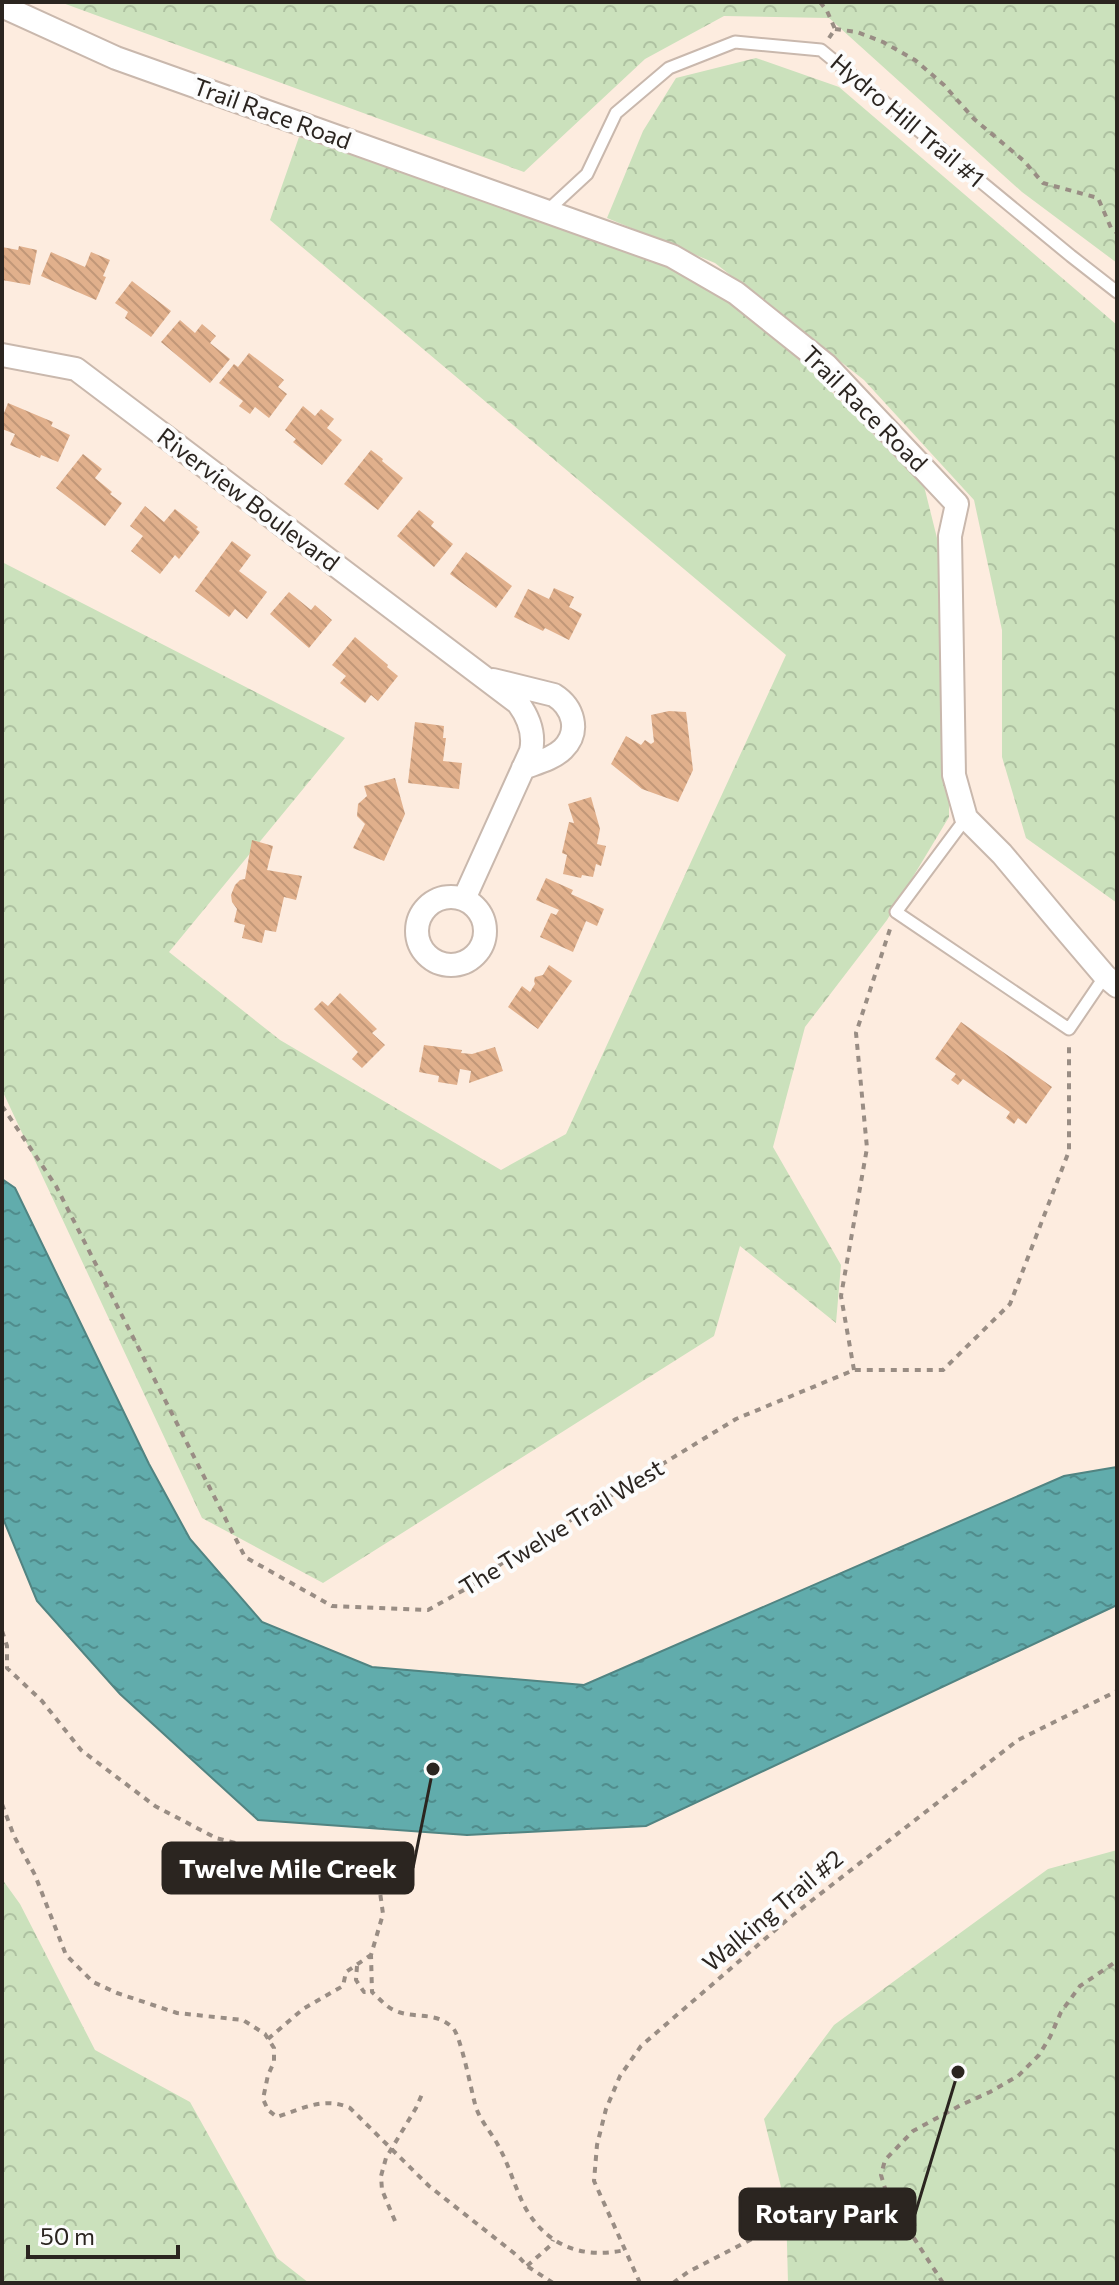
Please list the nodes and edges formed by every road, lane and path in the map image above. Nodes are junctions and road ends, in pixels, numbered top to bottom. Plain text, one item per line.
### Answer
1 (820, 2) edge
2 (2, 6) edge
3 (835, 29) junction
4 (821, 50) junction
5 (546, 211) junction
6 (1117, 233) edge
7 (1117, 292) edge
8 (2, 355) edge
9 (481, 676) junction
10 (523, 768) junction
11 (966, 818) junction
12 (464, 899) dead end
13 (896, 912) junction
14 (1111, 981) edge
15 (1069, 1029) junction
16 (2, 1106) edge
17 (854, 1370) junction
18 (2, 1631) edge
19 (1117, 1691) edge
20 (2, 1804) edge
21 (371, 1955) junction
22 (1117, 1961) edge
23 (357, 1966) junction
24 (372, 1992) junction
25 (268, 2039) junction
26 (423, 2092) dead end
27 (391, 2148) junction
28 (888, 2198) junction
29 (395, 2221) dead end
30 (553, 2240) junction
31 (625, 2250) junction
32 (527, 2266) junction
33 (553, 2283) edge
34 (640, 2283) edge
35 (673, 2283) edge
36 (943, 2283) edge

1 - 3 path
2 - 5 street, Trail Race Road
3 - 4 path
3 - 6 path
4 - 5 lane, Hydro Hill Trail #1
4 - 7 lane, Hydro Hill Trail #1
5 - 11 street, Trail Race Road
8 - 9 street, Riverview Boulevard
9 - 10 street, Riverview Boulevard
9 - 10 street, Riverview Boulevard
10 - 12 street, Riverview Boulevard
11 - 13 lane
11 - 14 street, Trail Race Road
13 - 15 lane
13 - 17 path
14 - 15 lane
15 - 17 path, The Twelve Trail West
16 - 17 path, The Twelve Trail West
18 - 21 path
19 - 31 path, Walking Trail #2
20 - 25 path
21 - 23 path
21 - 24 path
22 - 28 path
23 - 24 path
23 - 25 path
24 - 30 path
25 - 27 path
26 - 27 path
27 - 29 path
27 - 32 path
28 - 35 path
28 - 36 path
30 - 31 path
30 - 32 path
31 - 34 path, Walking Trail #2
32 - 33 path

